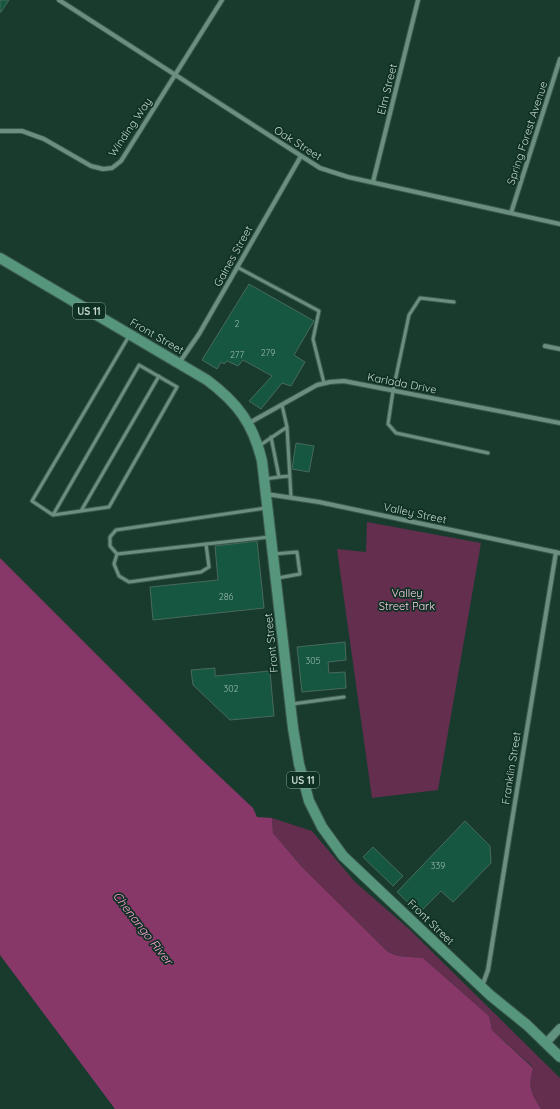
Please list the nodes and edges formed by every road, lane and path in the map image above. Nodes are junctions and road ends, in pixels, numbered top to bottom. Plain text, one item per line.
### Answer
1 (59, 0) edge
2 (222, 0) edge
3 (418, 0) edge
4 (560, 59) edge
5 (175, 75) junction
6 (0, 131) edge
7 (301, 156) junction
8 (373, 182) junction
9 (511, 213) junction
10 (560, 224) edge
11 (0, 258) edge
12 (237, 267) junction
13 (454, 302) dead end
14 (130, 334) junction
15 (545, 346) dead end
16 (560, 349) edge
17 (179, 363) junction
18 (159, 376) junction
19 (324, 383) junction
20 (393, 391) junction
21 (282, 405) junction
22 (248, 423) junction
23 (560, 423) edge
24 (287, 427) junction
25 (271, 437) junction
26 (258, 446) junction
27 (488, 453) dead end
28 (290, 476) junction
29 (279, 477) junction
30 (264, 479) junction
31 (266, 494) junction
32 (291, 498) junction
33 (268, 508) junction
34 (80, 511) junction
35 (53, 514) junction
36 (271, 537) junction
37 (206, 544) junction
38 (558, 553) edge
39 (117, 554) junction
40 (273, 554) junction
41 (276, 578) junction
42 (344, 697) dead end
43 (290, 705) junction
44 (480, 986) junction
45 (560, 1028) edge
46 (546, 1043) junction
47 (560, 1057) edge

1 - 5 street, Oak Street
2 - 5 street, Winding Way
3 - 8 street, Elm Street
4 - 9 street, Spring Forest Avenue
5 - 6 street, Winding Way
5 - 7 street, Oak Street
7 - 8 street, Oak Street
7 - 12 street, Gaines Street
8 - 9 street, Oak Street
9 - 10 street, Oak Street
11 - 14 main road, Front Street / US 11
12 - 17 street, Gaines Street
12 - 19 lane
13 - 20 lane
14 - 17 main road, Front Street / US 11
14 - 35 lane
15 - 16 street
17 - 22 main road, Front Street / US 11
18 - 34 lane
18 - 34 lane
18 - 35 lane
19 - 20 street, Karlada Drive
19 - 21 street, Karlada Drive
20 - 23 street, Karlada Drive
20 - 27 lane
21 - 22 street, Karlada Drive
21 - 24 lane
22 - 26 main road, Front Street / US 11
24 - 25 lane
24 - 28 lane
25 - 26 lane
25 - 29 lane
26 - 30 main road, Front Street / US 11
28 - 29 lane
28 - 32 lane
29 - 30 lane
30 - 31 main road, Front Street / US 11
31 - 32 street, Valley Street
31 - 33 main road, Front Street / US 11
32 - 38 street, Valley Street
33 - 36 main road, Front Street / US 11
33 - 39 lane
34 - 35 lane
36 - 37 lane
36 - 40 main road, Front Street / US 11
37 - 39 lane
37 - 39 lane
38 - 44 street, Franklin Street
40 - 41 main road, Front Street / US 11
40 - 41 lane
41 - 43 main road, Front Street / US 11
42 - 43 lane
43 - 44 main road, Front Street / US 11
44 - 46 main road, Front Street / US 11
45 - 46 street
46 - 47 main road, Front Street / US 11

